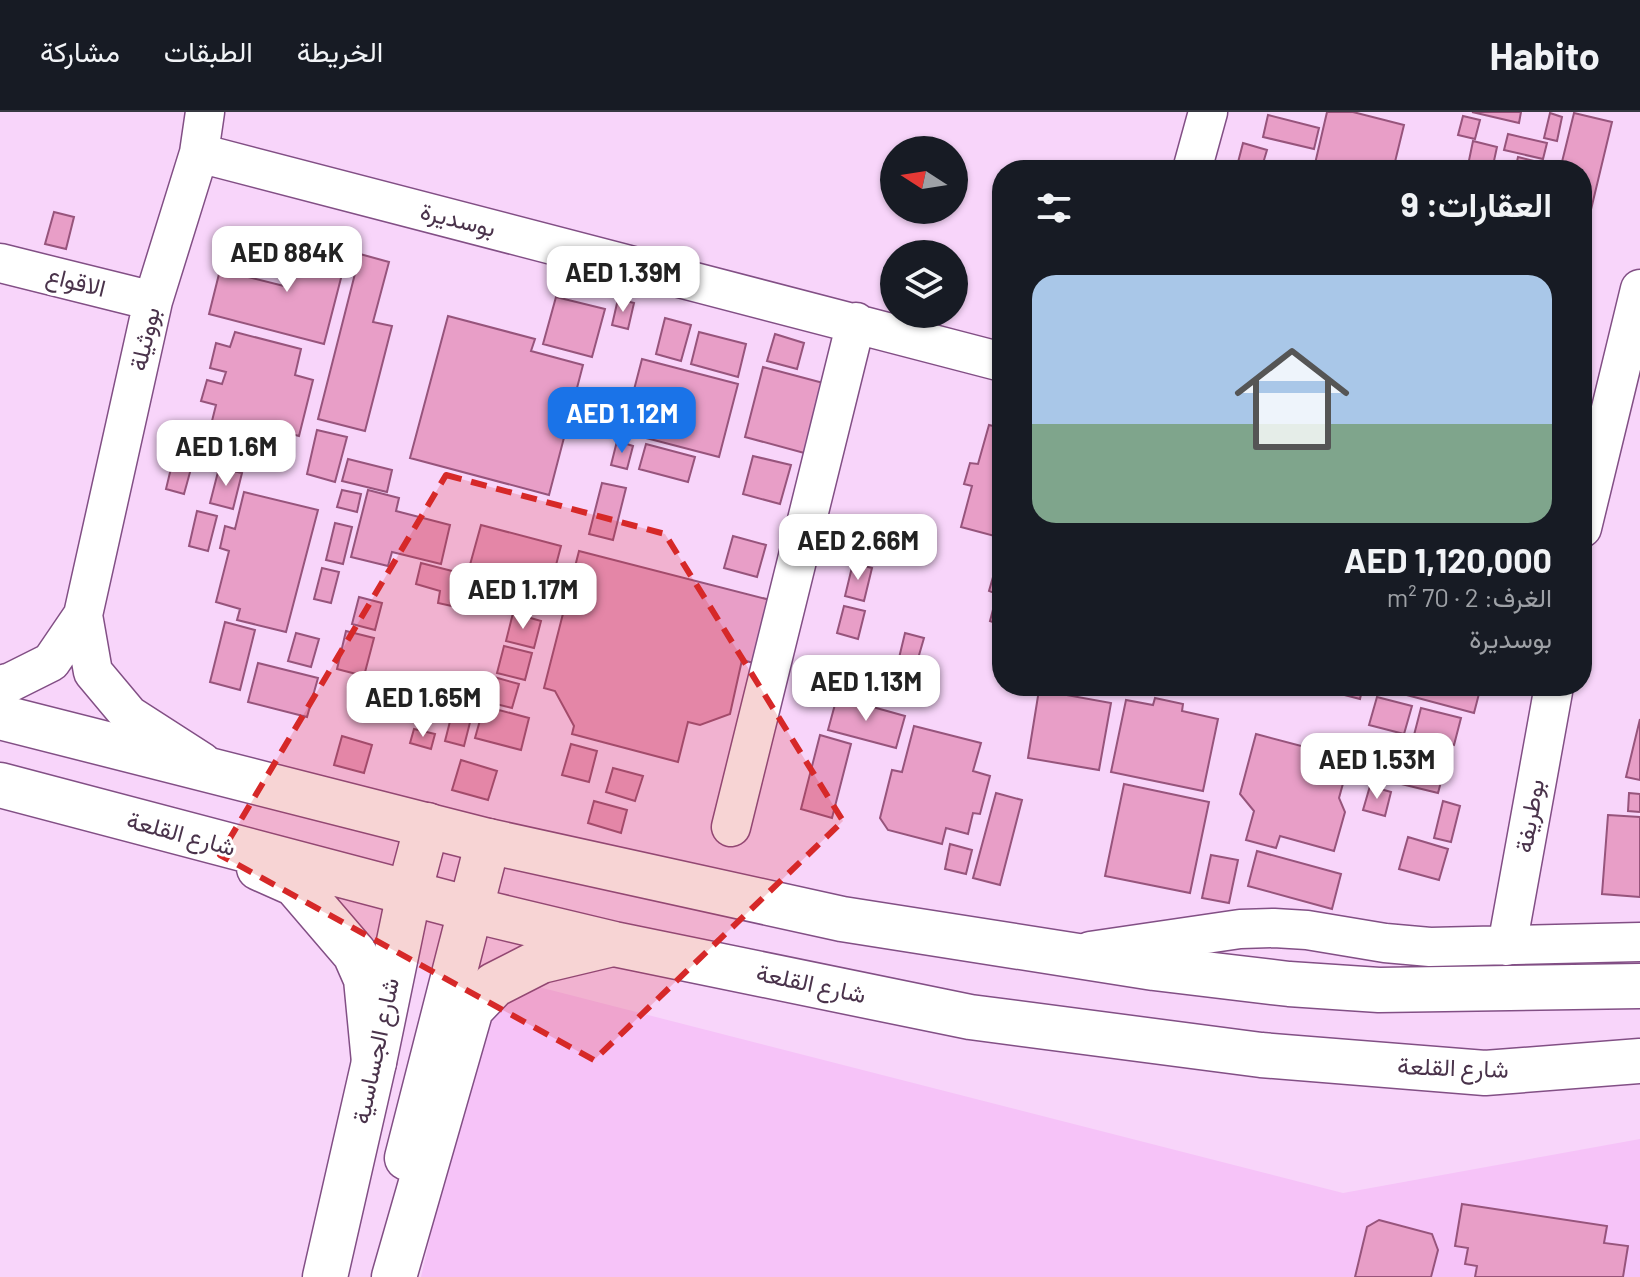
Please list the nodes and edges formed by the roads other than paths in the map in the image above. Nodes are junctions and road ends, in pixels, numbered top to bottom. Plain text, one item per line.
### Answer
1 (205, 112) edge
2 (1208, 112) edge
3 (199, 153) junction
4 (1195, 160) edge
5 (0, 263) edge
6 (1640, 289) edge
7 (153, 301) junction
8 (856, 322) junction
9 (992, 359) edge
10 (1592, 485) edge
11 (83, 615) junction
12 (0, 685) edge
13 (1552, 696) edge
14 (0, 717) edge
15 (215, 771) junction
16 (0, 785) edge
17 (427, 825) junction
18 (731, 827) dead end
19 (191, 837) junction
20 (488, 841) junction
21 (409, 893) junction
22 (471, 910) junction
23 (1640, 942) edge
24 (614, 944) junction
25 (1507, 946) junction
26 (1065, 954) junction
27 (1640, 986) edge
28 (1640, 1061) edge
29 (374, 1062) junction
30 (325, 1277) edge
31 (377, 1277) edge
32 (394, 1277) edge

1 - 3 street, بووثيلة
2 - 4 street
3 - 7 street, بووثيلة
3 - 8 street, بوسديرة
5 - 7 street, الاقواع
6 - 10 street
7 - 11 street, بووثيلة
8 - 9 street, بوسديرة
8 - 18 street
11 - 12 street, بووثيلة
11 - 15 street, بووثيلة
13 - 25 street, بوطريفة
14 - 15 main road
15 - 17 main road
16 - 19 main road, شارع القلعة
17 - 20 main road
17 - 21 main road, شارع الجساسية
19 - 21 main road, شارع القلعة
19 - 29 main road
20 - 22 main road
20 - 26 main road
21 - 22 main road, شارع القلعة
21 - 29 main road, شارع الجساسية
22 - 24 main road, شارع القلعة
22 - 31 main road
23 - 25 street
24 - 28 main road, شارع القلعة
24 - 32 main road
25 - 26 street
26 - 27 main road
29 - 30 main road, شارع الجساسية

